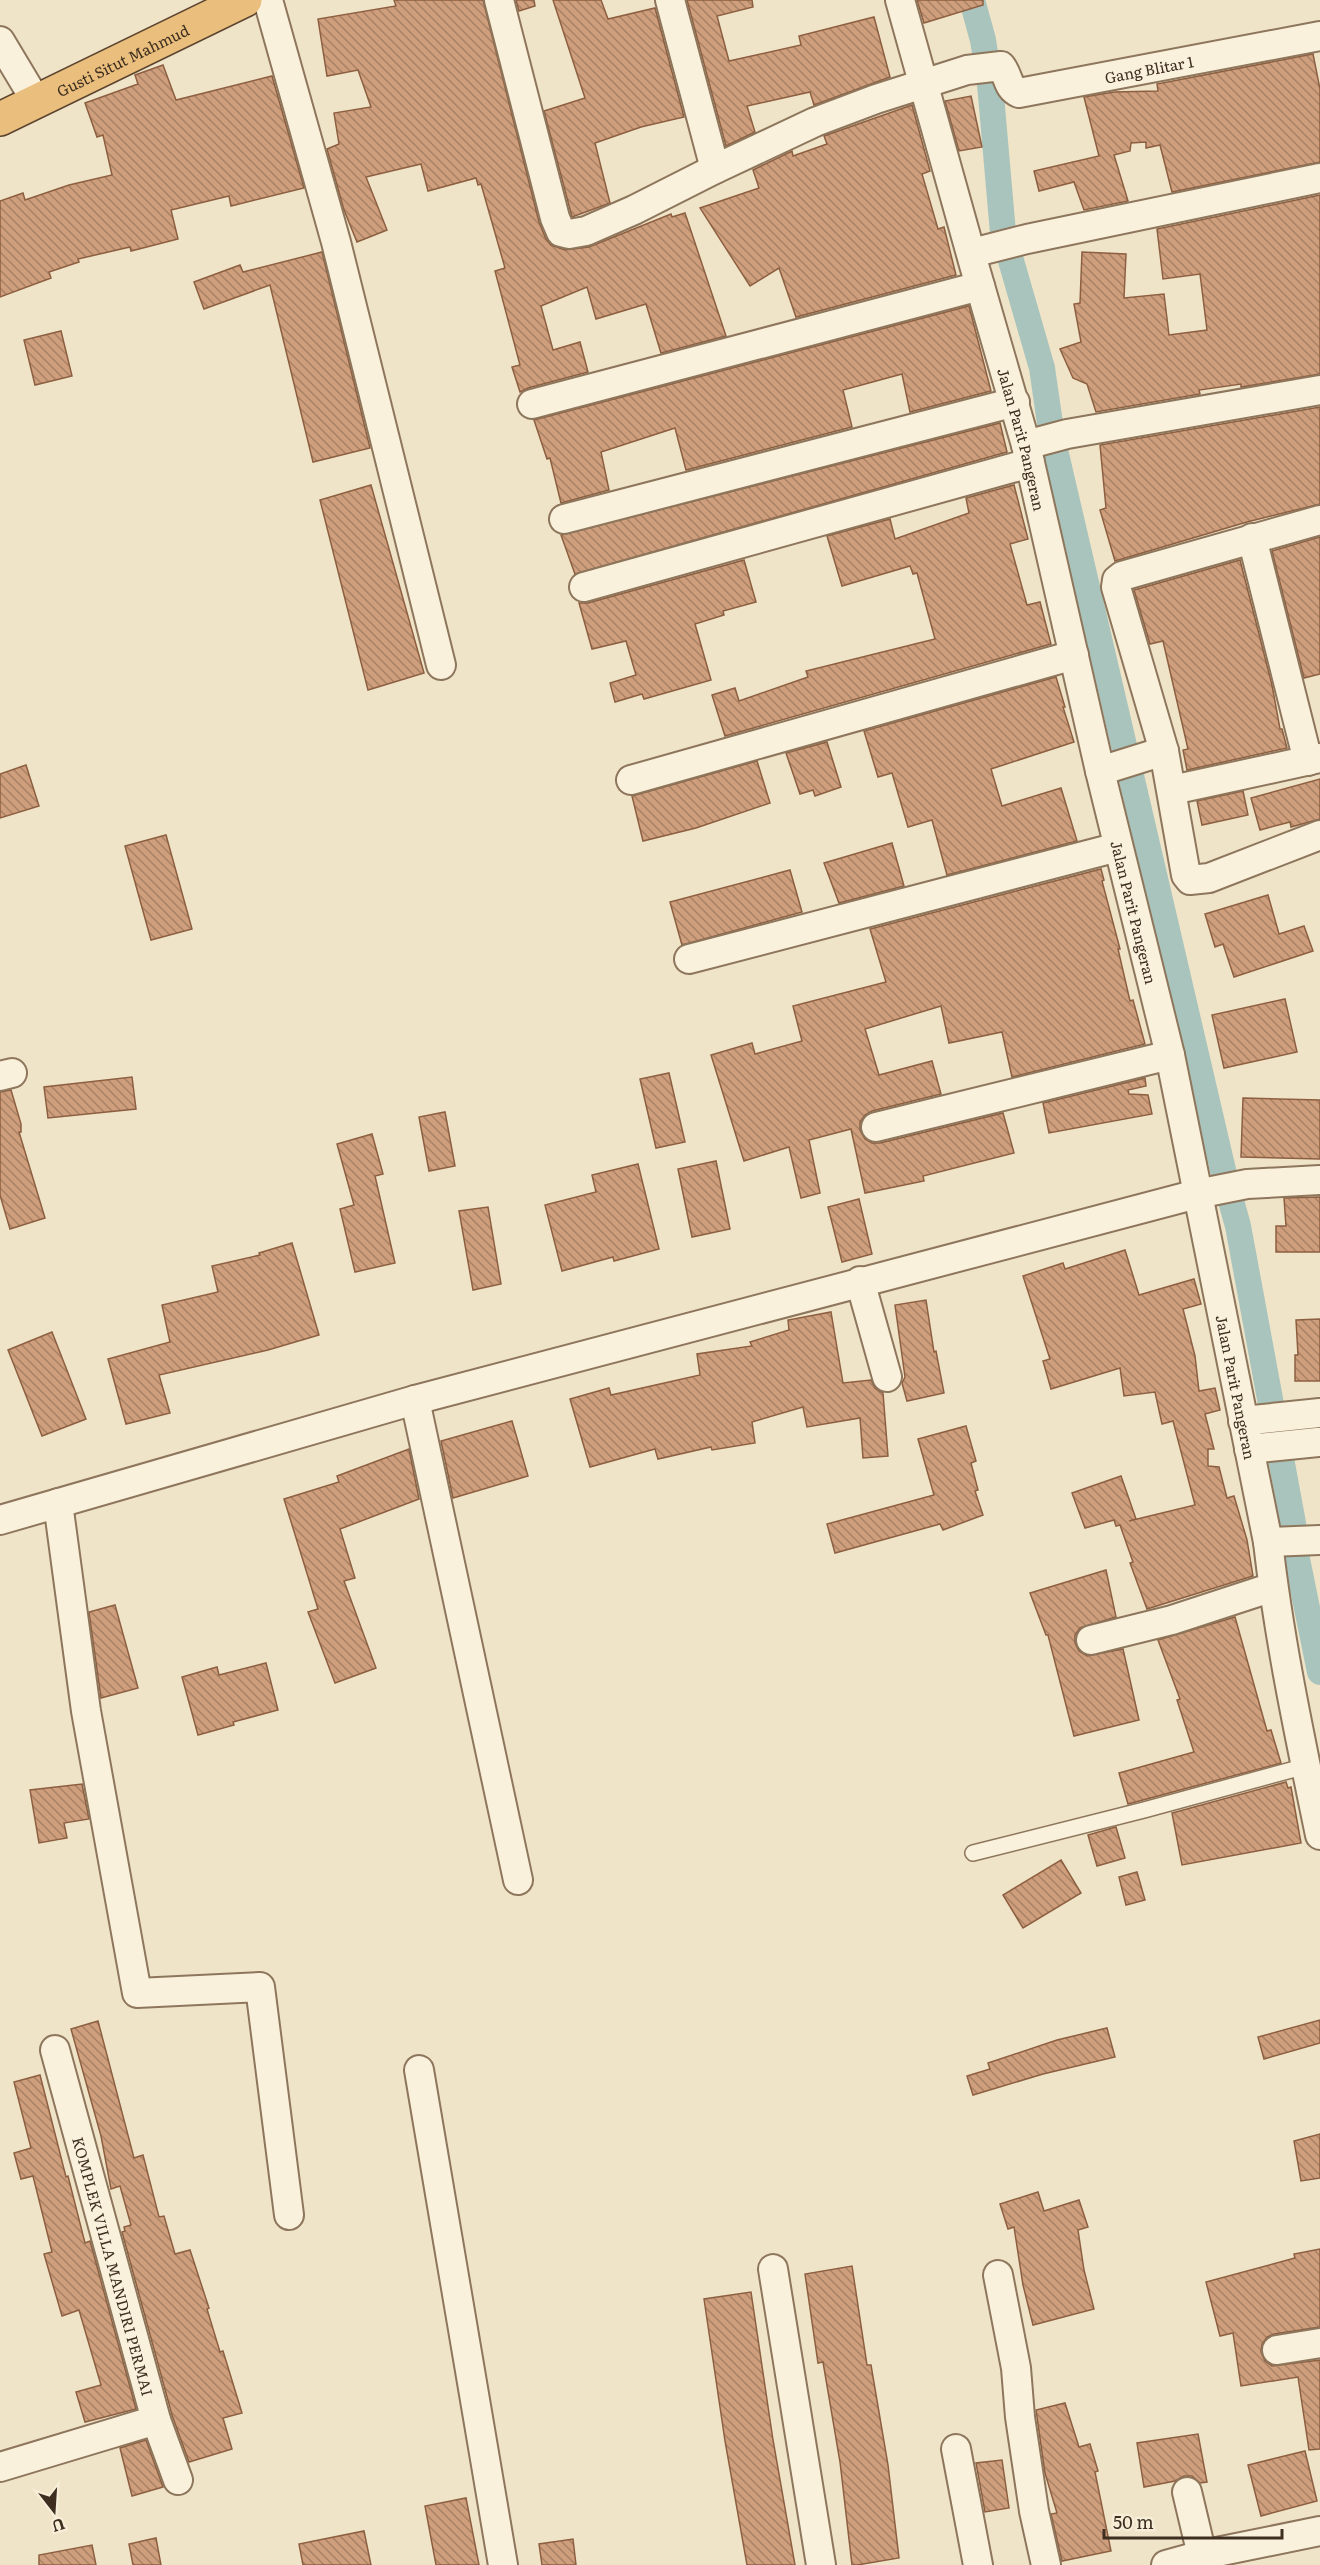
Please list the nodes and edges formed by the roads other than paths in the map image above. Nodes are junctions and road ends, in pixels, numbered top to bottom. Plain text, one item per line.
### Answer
1 (268, 0) edge
2 (499, 0) edge
3 (670, 0) edge
4 (900, 0) edge
5 (225, 4) edge
6 (1320, 36) edge
7 (0, 41) edge
8 (924, 86) junction
9 (36, 101) junction
10 (0, 119) edge
11 (715, 169) junction
12 (1320, 178) edge
13 (980, 251) junction
14 (980, 286) junction
15 (1320, 390) edge
16 (1015, 402) junction
17 (532, 404) dead end
18 (1031, 450) junction
19 (564, 519) dead end
20 (1320, 520) edge
21 (1252, 538) junction
22 (584, 587) dead end
23 (1074, 655) junction
24 (441, 665) dead end
25 (1158, 754) junction
26 (1314, 760) edge
27 (1106, 770) junction
28 (631, 780) dead end
29 (1172, 790) junction
30 (1320, 835) edge
31 (1118, 847) junction
32 (689, 959) dead end
33 (1170, 1054) junction
34 (876, 1127) dead end
35 (1320, 1180) edge
36 (1204, 1192) junction
37 (860, 1281) junction
38 (887, 1377) dead end
39 (415, 1400) junction
40 (1320, 1413) edge
41 (1244, 1421) junction
42 (58, 1503) junction
43 (0, 1520) edge
44 (1316, 1540) edge
45 (1273, 1542) junction
46 (1273, 1587) junction
47 (1091, 1640) dead end
48 (1311, 1729) edge
49 (1306, 1766) junction
50 (1320, 1835) edge
51 (973, 1853) dead end
52 (519, 1880) dead end
53 (55, 2050) dead end
54 (419, 2070) dead end
55 (289, 2215) dead end
56 (773, 2269) dead end
57 (998, 2275) dead end
58 (1320, 2343) edge
59 (1277, 2350) dead end
60 (156, 2420) junction
61 (956, 2449) dead end
62 (0, 2468) edge
63 (178, 2480) dead end
64 (1187, 2492) dead end
65 (1320, 2531) edge
66 (1202, 2555) junction
67 (503, 2565) edge
68 (821, 2565) edge
69 (978, 2565) edge
70 (1046, 2565) edge
71 (1166, 2565) edge

1 - 24 street
2 - 11 street
3 - 11 street
4 - 8 street, Jalan Parit Pangeran
5 - 9 highway, Gusti Situt Mahmud
6 - 8 street, Gang Blitar 1
7 - 9 street
8 - 11 street
8 - 13 street, Jalan Parit Pangeran
9 - 10 highway, Gusti Situt Mahmud
12 - 13 street
13 - 14 street, Jalan Parit Pangeran
14 - 16 street, Jalan Parit Pangeran
14 - 17 street
15 - 18 street
16 - 18 street, Jalan Parit Pangeran
16 - 19 street
18 - 22 street
18 - 23 street, Jalan Parit Pangeran
20 - 21 street
21 - 25 street
21 - 26 street
23 - 27 street, Jalan Parit Pangeran
23 - 28 street
25 - 27 street
25 - 29 street
26 - 29 street
27 - 31 street, Jalan Parit Pangeran
29 - 30 street
31 - 32 street
31 - 33 street, Jalan Parit Pangeran
33 - 34 street
33 - 36 street, Jalan Parit Pangeran
35 - 36 street
36 - 37 street
36 - 41 street, Jalan Parit Pangeran
37 - 38 street
37 - 39 street
39 - 42 street
39 - 52 street
40 - 41 street
41 - 45 street, Jalan Parit Pangeran
42 - 43 street
42 - 55 street
44 - 45 street
45 - 46 street, Jalan Parit Pangeran
46 - 47 street
46 - 48 street, Jalan Parit Pangeran
48 - 49 street, Jalan Parit Pangeran
49 - 50 street, Jalan Parit Pangeran
49 - 51 lane
53 - 60 street, KOMPLEK VILLA MANDIRI PERMAI
54 - 67 street
56 - 68 street
57 - 70 street
58 - 59 street
60 - 62 street
60 - 63 street, KOMPLEK VILLA MANDIRI PERMAI
61 - 69 street
64 - 66 street
65 - 66 street
66 - 71 street

